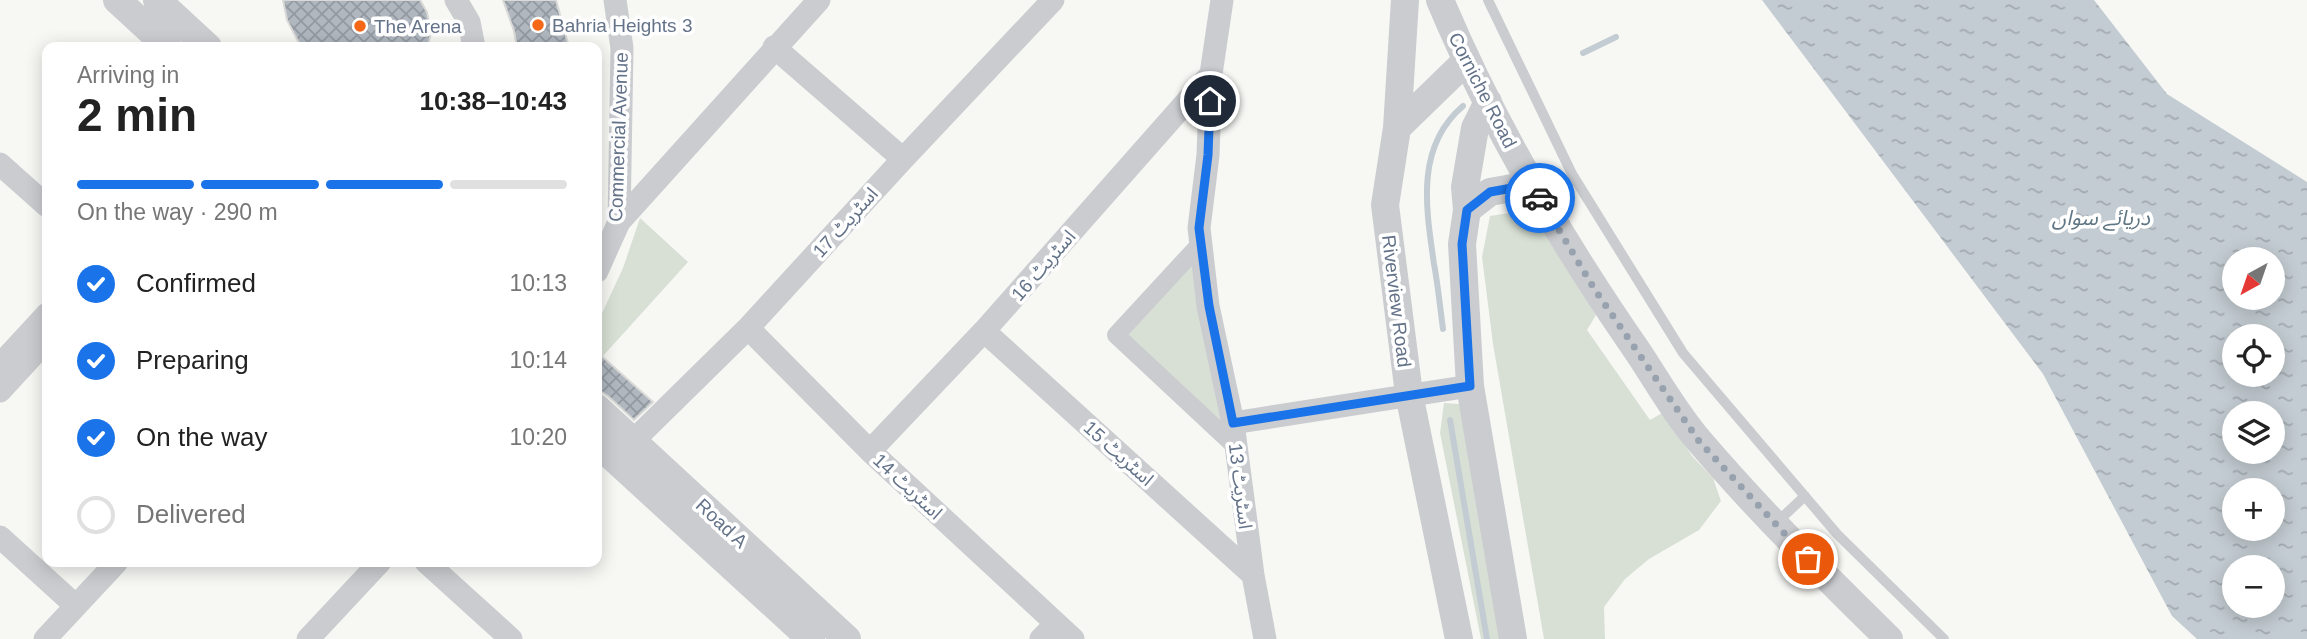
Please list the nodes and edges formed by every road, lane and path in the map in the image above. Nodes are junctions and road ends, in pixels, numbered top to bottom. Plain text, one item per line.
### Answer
1 (117, 0) edge
2 (157, 0) edge
3 (456, 0) edge
4 (615, 0) edge
5 (819, 0) edge
6 (1053, 0) edge
7 (1222, 0) edge
8 (1405, 0) edge
9 (1440, 0) edge
10 (1488, 0) edge
11 (163, 42) edge
12 (203, 42) edge
13 (473, 42) edge
14 (774, 47) junction
15 (1466, 61) junction
16 (1211, 74) junction
17 (1488, 102) junction
18 (1397, 128) junction
19 (903, 159) junction
20 (0, 164) edge
21 (1538, 197) junction
22 (42, 202) edge
23 (1467, 210) junction
24 (619, 222) junction
25 (1201, 243) junction
26 (602, 260) edge
27 (42, 319) edge
28 (748, 328) junction
29 (984, 331) junction
30 (42, 345) edge
31 (0, 365) edge
32 (1470, 386) junction
33 (0, 391) edge
34 (1409, 394) junction
35 (602, 413) edge
36 (1233, 423) junction
37 (633, 441) junction
38 (602, 448) edge
39 (1237, 449) junction
40 (870, 451) junction
41 (1805, 496) junction
42 (1775, 524) junction
43 (0, 537) edge
44 (112, 567) edge
45 (375, 567) edge
46 (432, 567) edge
47 (1253, 575) junction
48 (76, 606) junction
49 (1056, 634) edge
50 (802, 636) edge
51 (45, 639) edge
52 (308, 639) edge
53 (511, 639) edge
54 (847, 639) edge
55 (1265, 639) edge
56 (1458, 639) edge
57 (1513, 639) edge
58 (1889, 639) edge
59 (1944, 639) edge

1 - 11 street
2 - 12 street
3 - 13 street
4 - 24 street, Commercial Avenue
5 - 14 street
6 - 19 street, اسٹریٹ 17
7 - 16 street, اسٹریٹ 13
8 - 18 street, Riverview Road
9 - 15 street, Corniche Road
10 - 41 lane
14 - 19 street
14 - 24 street
15 - 17 street, Corniche Road
15 - 18 street
16 - 25 street, اسٹریٹ 13
16 - 29 street, اسٹریٹ 16
17 - 21 street, Corniche Road
17 - 23 street
18 - 34 street, Riverview Road
19 - 28 street, اسٹریٹ 17
20 - 22 street
21 - 23 street
21 - 42 street, Corniche Road
23 - 32 street
24 - 26 street, Commercial Avenue
25 - 36 street, اسٹریٹ 13
25 - 39 street
27 - 31 street
28 - 37 street, اسٹریٹ 17
28 - 40 street, اسٹریٹ 14
29 - 40 street, اسٹریٹ 16
29 - 47 street, اسٹریٹ 15
30 - 33 street
32 - 34 street
32 - 57 street
34 - 36 street
34 - 56 street, Riverview Road
35 - 37 street, Road A
36 - 39 street, اسٹریٹ 13
37 - 54 street, Road A
38 - 50 street, Road A
39 - 47 street, اسٹریٹ 13
40 - 49 street, اسٹریٹ 14
41 - 42 lane
41 - 59 lane
42 - 58 street, Corniche Road
43 - 48 street
44 - 48 street
45 - 52 street
46 - 53 street
47 - 55 street, اسٹریٹ 13
48 - 51 street

